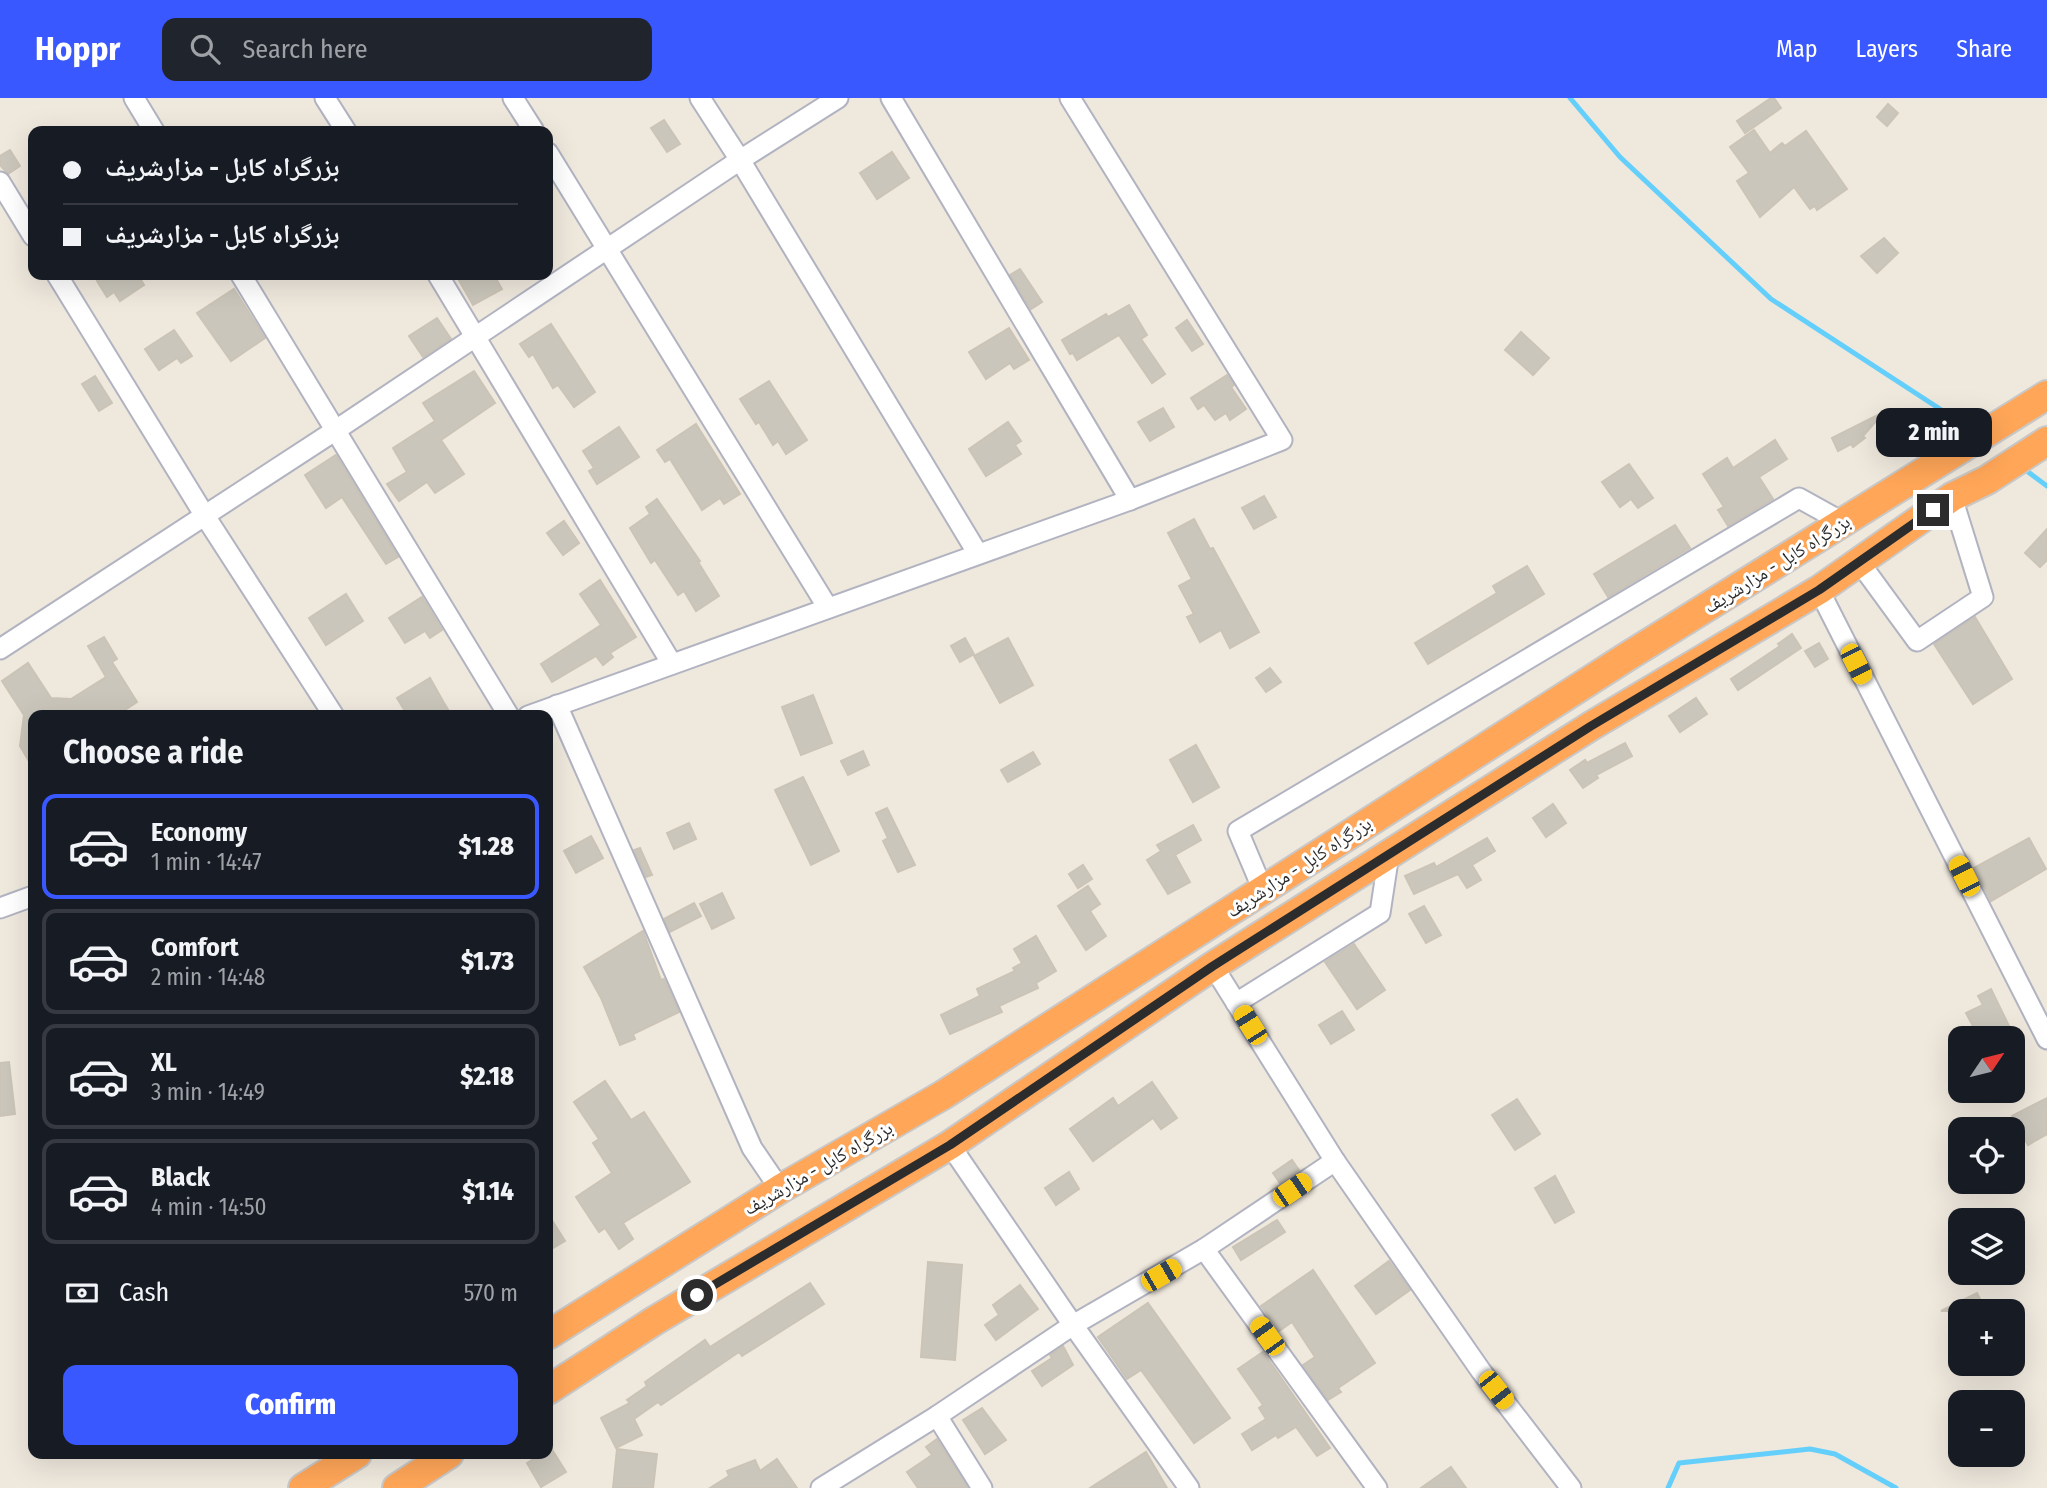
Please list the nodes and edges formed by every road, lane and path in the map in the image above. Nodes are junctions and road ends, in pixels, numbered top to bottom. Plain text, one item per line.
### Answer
1 (134, 98) edge
2 (325, 98) edge
3 (513, 98) edge
4 (700, 98) edge
5 (838, 98) edge
6 (891, 98) edge
7 (1070, 98) edge
8 (151, 126) edge
9 (343, 126) edge
10 (531, 126) edge
11 (740, 160) junction
12 (553, 161) edge
13 (0, 182) edge
14 (28, 228) edge
15 (609, 250) junction
16 (60, 280) edge
17 (245, 280) edge
18 (441, 280) edge
19 (477, 336) junction
20 (2047, 395) edge
21 (336, 430) junction
22 (2047, 441) edge
23 (1952, 497) junction
24 (1130, 500) junction
25 (205, 516) junction
26 (1843, 523) junction
27 (978, 554) junction
28 (1860, 562) junction
29 (1819, 590) junction
30 (828, 608) junction
31 (0, 649) edge
32 (672, 664) junction
33 (557, 705) junction
34 (330, 710) edge
35 (505, 710) edge
36 (544, 710) edge
37 (1389, 854) junction
38 (1263, 890) junction
39 (28, 898) edge
40 (0, 908) edge
41 (1213, 966) junction
42 (1236, 1003) junction
43 (2047, 1039) edge
44 (950, 1145) junction
45 (1335, 1161) junction
46 (780, 1189) junction
47 (1204, 1250) junction
48 (1073, 1325) junction
49 (553, 1332) edge
50 (553, 1387) edge
51 (937, 1416) junction
52 (349, 1459) edge
53 (441, 1459) edge
54 (303, 1488) edge
55 (397, 1488) edge
56 (821, 1488) edge
57 (982, 1488) edge
58 (1189, 1488) edge
59 (1377, 1488) edge
60 (1571, 1488) edge

1 - 8 street
2 - 9 street
3 - 10 street
4 - 11 street
5 - 11 street
6 - 24 street
7 - 24 street
11 - 15 street
11 - 27 street
12 - 15 street
13 - 14 street
15 - 19 street
15 - 30 street
16 - 25 street
17 - 21 street
18 - 19 street
19 - 21 street
19 - 32 street
20 - 26 highway, بزرگراه کابل - مزارشریف
21 - 25 street
21 - 35 street
22 - 23 highway, بزرگراه کابل - مزارشریف
23 - 28 highway, بزرگراه کابل - مزارشریف
23 - 28 street
24 - 27 street
25 - 31 street
25 - 34 street
26 - 38 highway, بزرگراه کابل - مزارشریف
26 - 38 street
27 - 30 street
28 - 29 highway, بزرگراه کابل - مزارشریف
29 - 37 highway, بزرگراه کابل - مزارشریف
29 - 43 street
30 - 32 street
32 - 33 street
33 - 36 street
33 - 46 street
37 - 41 highway, بزرگراه کابل - مزارشریف
37 - 42 street
38 - 46 highway, بزرگراه کابل - مزارشریف
39 - 40 street
41 - 42 street
41 - 44 highway, بزرگراه کابل - مزارشریف
42 - 45 street
44 - 48 street
44 - 50 highway, بزرگراه کابل - مزارشریف
45 - 47 street
45 - 60 street
46 - 49 highway, بزرگراه کابل - مزارشریف
47 - 48 street
47 - 59 street
48 - 51 street
48 - 58 street
51 - 56 street
51 - 57 street
52 - 54 highway
53 - 55 highway

